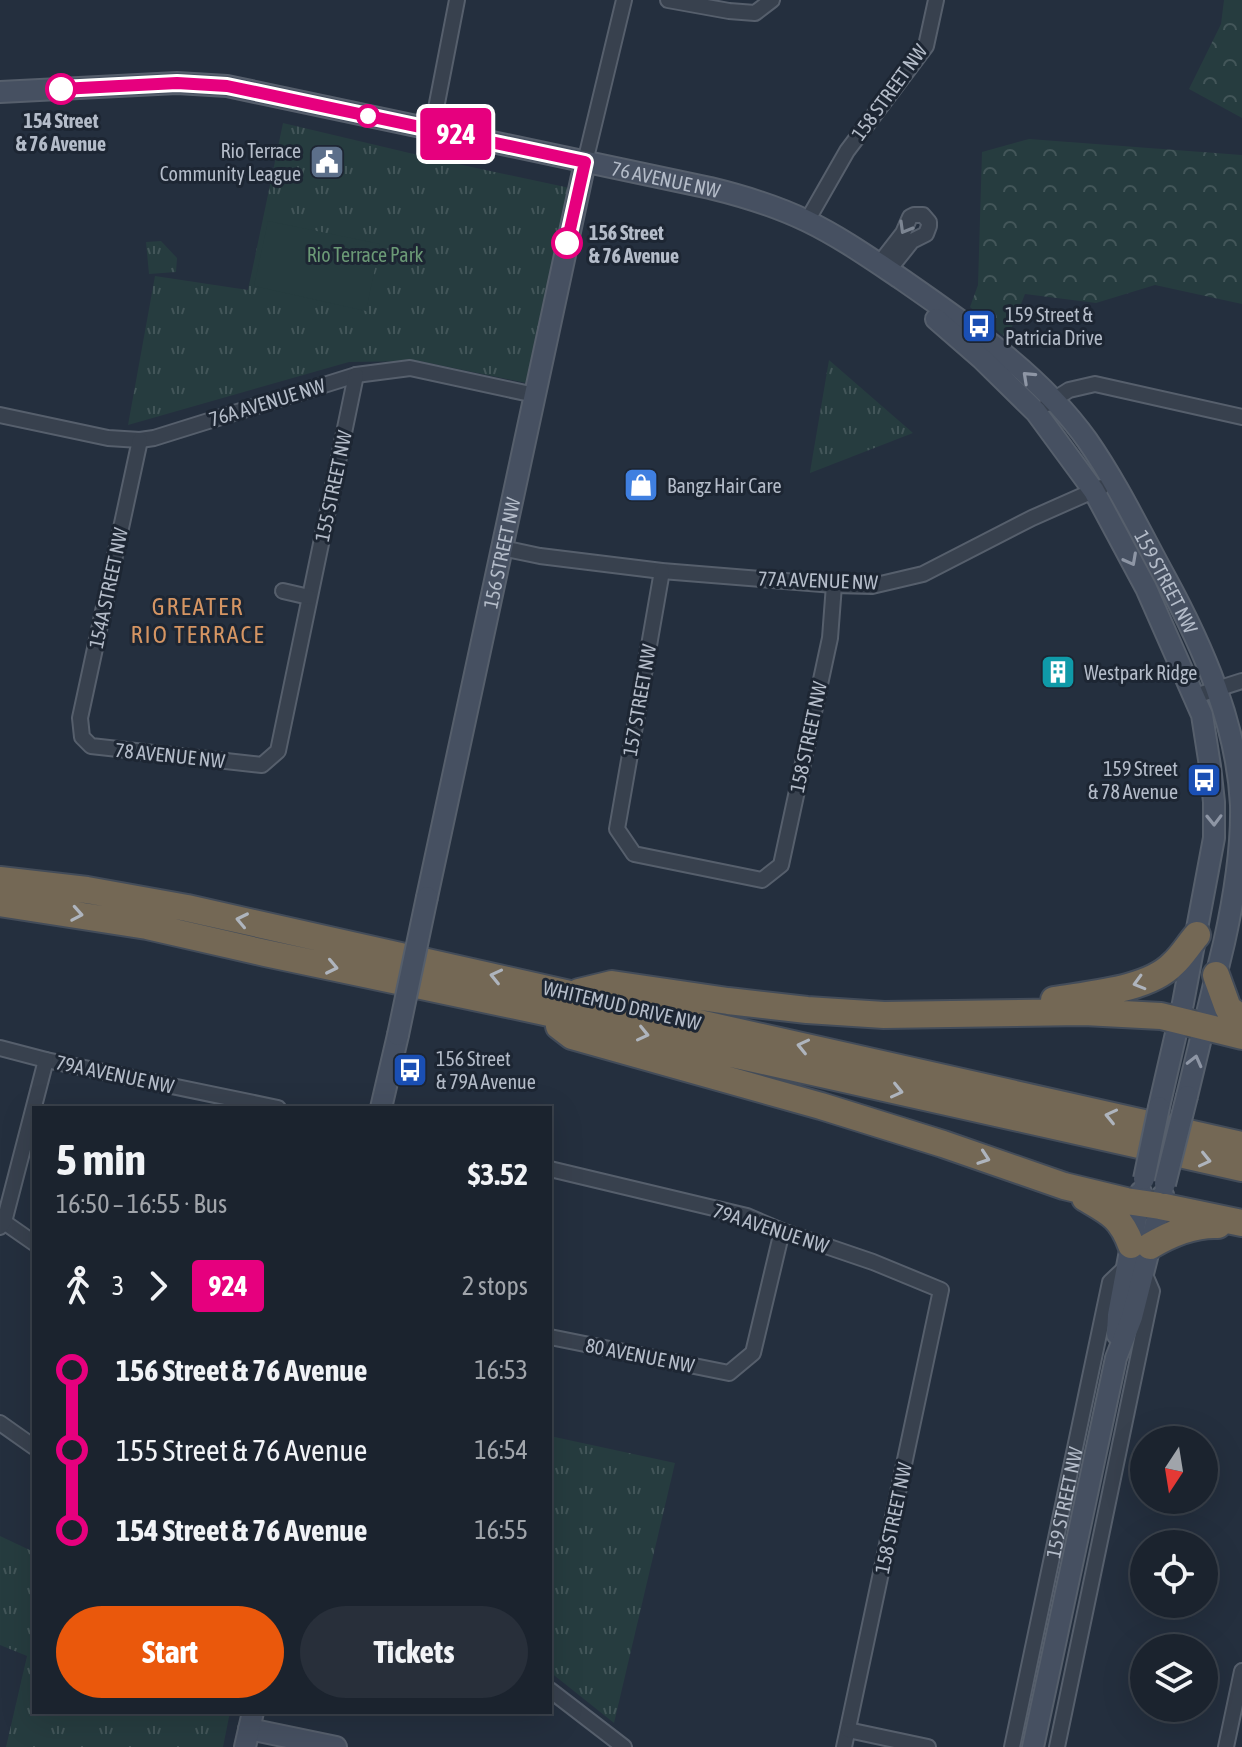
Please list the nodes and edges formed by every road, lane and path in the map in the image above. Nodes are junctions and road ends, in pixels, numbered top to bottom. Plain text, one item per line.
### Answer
1 (457, 0) edge
2 (624, 0) edge
3 (668, 0) edge
4 (772, 0) edge
5 (936, 0) edge
6 (0, 92) edge
7 (432, 129) junction
8 (585, 162) junction
9 (807, 221) junction
10 (356, 375) junction
11 (535, 395) junction
12 (1044, 406) junction
13 (0, 415) edge
14 (1242, 417) edge
15 (140, 440) junction
16 (1112, 481) junction
17 (1094, 491) junction
18 (502, 548) junction
19 (662, 571) junction
20 (834, 585) junction
21 (283, 591) dead end
22 (309, 597) junction
23 (1242, 681) edge
24 (1217, 690) junction
25 (1195, 696) junction
26 (82, 737) joint
27 (262, 765) joint
28 (0, 880) edge
29 (762, 880) joint
30 (0, 903) edge
31 (1197, 935) junction
32 (1216, 975) junction
33 (572, 993) junction
34 (540, 1011) junction
35 (927, 1015) junction
36 (1242, 1019) edge
37 (1191, 1023) junction
38 (1242, 1036) edge
39 (0, 1048) edge
40 (46, 1060) junction
41 (34, 1106) edge
42 (268, 1106) edge
43 (381, 1106) edge
44 (32, 1112) edge
45 (1242, 1145) edge
46 (1242, 1168) edge
47 (552, 1169) edge
48 (1064, 1186) junction
49 (1152, 1193) junction
50 (1242, 1224) edge
51 (2, 1225) edge
52 (32, 1228) edge
53 (782, 1231) junction
54 (32, 1242) edge
55 (1138, 1257) junction
56 (941, 1290) joint
57 (552, 1337) edge
58 (0, 1423) edge
59 (32, 1446) edge
60 (1242, 1671) edge
61 (552, 1692) edge
62 (249, 1729) edge
63 (848, 1730) junction
64 (336, 1747) edge
65 (624, 1747) edge
66 (844, 1747) edge
67 (928, 1747) edge
68 (1012, 1747) edge
69 (1033, 1747) edge
70 (1057, 1747) edge
71 (1226, 1747) edge

1 - 7 street
2 - 8 street, 156 STREET NW
3 - 4 street
5 - 9 street, 158 STREET NW
6 - 7 street, 76 AVENUE NW
7 - 8 street, 76 AVENUE NW
8 - 9 street, 76 AVENUE NW
8 - 11 street, 156 STREET NW
9 - 12 street, 159 STREET NW
10 - 11 street, 76A AVENUE NW
10 - 15 street, 76A AVENUE NW
10 - 22 street, 155 STREET NW
11 - 18 street, 156 STREET NW
12 - 14 street
12 - 16 street, 159 STREET NW
12 - 17 street, 159 STREET NW
13 - 15 street, 76A AVENUE NW
15 - 26 street, 154A STREET NW
16 - 17 street, 77A AVENUE NW
16 - 24 street, 159 STREET NW
17 - 20 street, 77A AVENUE NW
17 -> 25 street, 159 STREET NW
18 - 19 street, 77A AVENUE NW
18 - 43 street, 156 STREET NW, bridge
19 - 20 street, 77A AVENUE NW
19 - 29 street, 157 STREET NW
20 - 29 street, 158 STREET NW
21 - 22 street
22 - 27 street, 155 STREET NW
23 - 24 street
24 - 25 street
24 - 32 street, 159 STREET NW
25 -> 31 street, 159 STREET NW
26 - 27 street, 78 AVENUE NW
33 -> 28 highway, WHITEMUD DRIVE NW
30 -> 34 highway, WHITEMUD DRIVE NW
31 -> 35 highway
31 - 37 street, 159 STREET NW
32 - 36 highway
32 - 37 street, 159 STREET NW
33 - 35 highway
45 -> 33 highway, WHITEMUD DRIVE NW
34 -> 46 highway, WHITEMUD DRIVE NW
34 -> 48 highway
35 - 37 highway
37 - 38 highway
49 -> 37 street, 159 STREET NW, bridge
37 - 49 street, 159 STREET NW, bridge
39 - 40 street, 79A AVENUE NW
40 - 41 street
40 - 42 street, 79A AVENUE NW
44 - 51 street
47 - 53 street, 79A AVENUE NW
48 - 49 highway
48 - 55 highway
49 - 50 highway
49 - 55 street, 159 STREET NW
50 - 55 highway
51 - 52 street
51 - 54 street
53 - 56 street, 79A AVENUE NW
53 - 57 street, 80 AVENUE NW
55 - 68 street, 159 STREET NW
55 - 69 street, 159 STREET NW
55 - 70 street, 159 STREET NW
56 - 63 street, 158 STREET NW
58 - 59 street
60 - 71 street
61 - 65 street
62 - 64 street
63 - 66 street, 158 STREET NW
63 - 67 street

